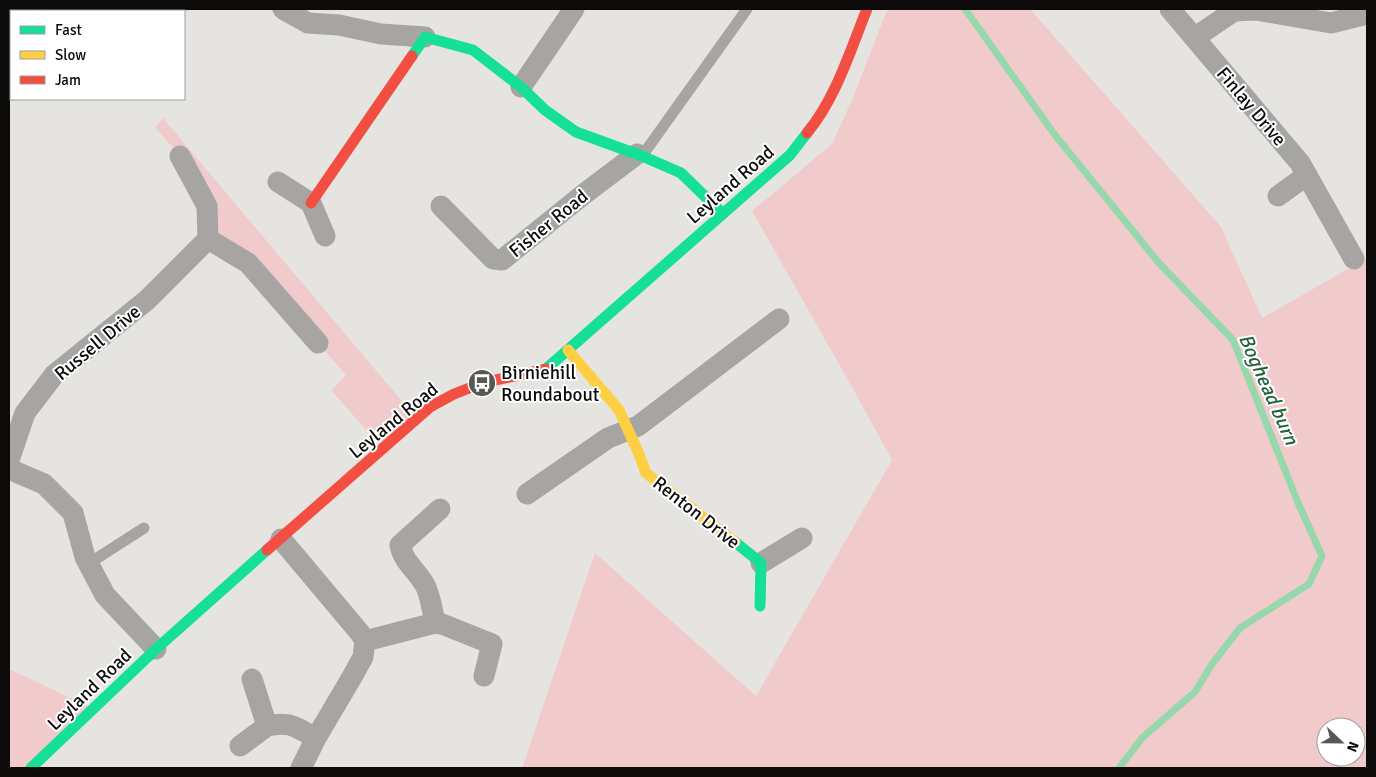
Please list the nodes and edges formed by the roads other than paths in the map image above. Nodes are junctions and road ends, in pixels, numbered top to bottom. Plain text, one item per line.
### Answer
1 (283, 9) edge
2 (574, 9) edge
3 (747, 9) edge
4 (867, 9) edge
5 (1170, 9) edge
6 (1367, 14) edge
7 (425, 37) junction
8 (1194, 38) junction
9 (521, 87) junction
10 (639, 155) junction
11 (180, 156) dead end
12 (1307, 175) junction
13 (278, 182) dead end
14 (1278, 196) dead end
15 (311, 203) junction
16 (441, 206) dead end
17 (723, 214) junction
18 (325, 236) dead end
19 (208, 239) junction
20 (1354, 259) dead end
21 (779, 320) dead end
22 (318, 343) dead end
23 (568, 350) junction
24 (628, 429) junction
25 (9, 460) edge
26 (9, 469) edge
27 (527, 494) dead end
28 (440, 509) dead end
29 (144, 528) dead end
30 (802, 538) dead end
31 (281, 539) junction
32 (761, 563) junction
33 (88, 564) junction
34 (760, 606) dead end
35 (436, 623) junction
36 (365, 641) junction
37 (156, 649) junction
38 (484, 676) dead end
39 (252, 679) dead end
40 (267, 726) junction
41 (316, 738) junction
42 (240, 746) dead end
43 (31, 768) edge
44 (301, 768) edge

1 - 7 street
2 - 9 street
3 - 10 lane
4 - 17 street, Leyland Road
5 - 8 street, Finlay Drive
6 - 8 street
7 - 9 street
7 - 15 street
8 - 12 street, Finlay Drive
9 - 10 street
10 - 16 street, Fisher Road
10 - 17 street
11 - 19 street
12 - 14 street
12 - 20 street, Finlay Drive
13 - 15 street
15 - 18 street
17 - 23 street, Leyland Road
19 - 22 street
19 - 25 street, Russell Drive
21 - 24 street
23 - 24 street, Renton Drive
23 - 31 street, Leyland Road
24 - 27 street
24 - 32 street, Renton Drive
26 - 33 street
28 - 35 street
29 - 33 lane
30 - 32 street
31 - 36 street
31 - 37 street, Leyland Road
32 - 34 street
33 - 37 street
35 - 36 street
35 - 38 street
36 - 41 street
37 - 43 street, Leyland Road
39 - 40 street
40 - 41 street
40 - 42 street
41 - 44 street

